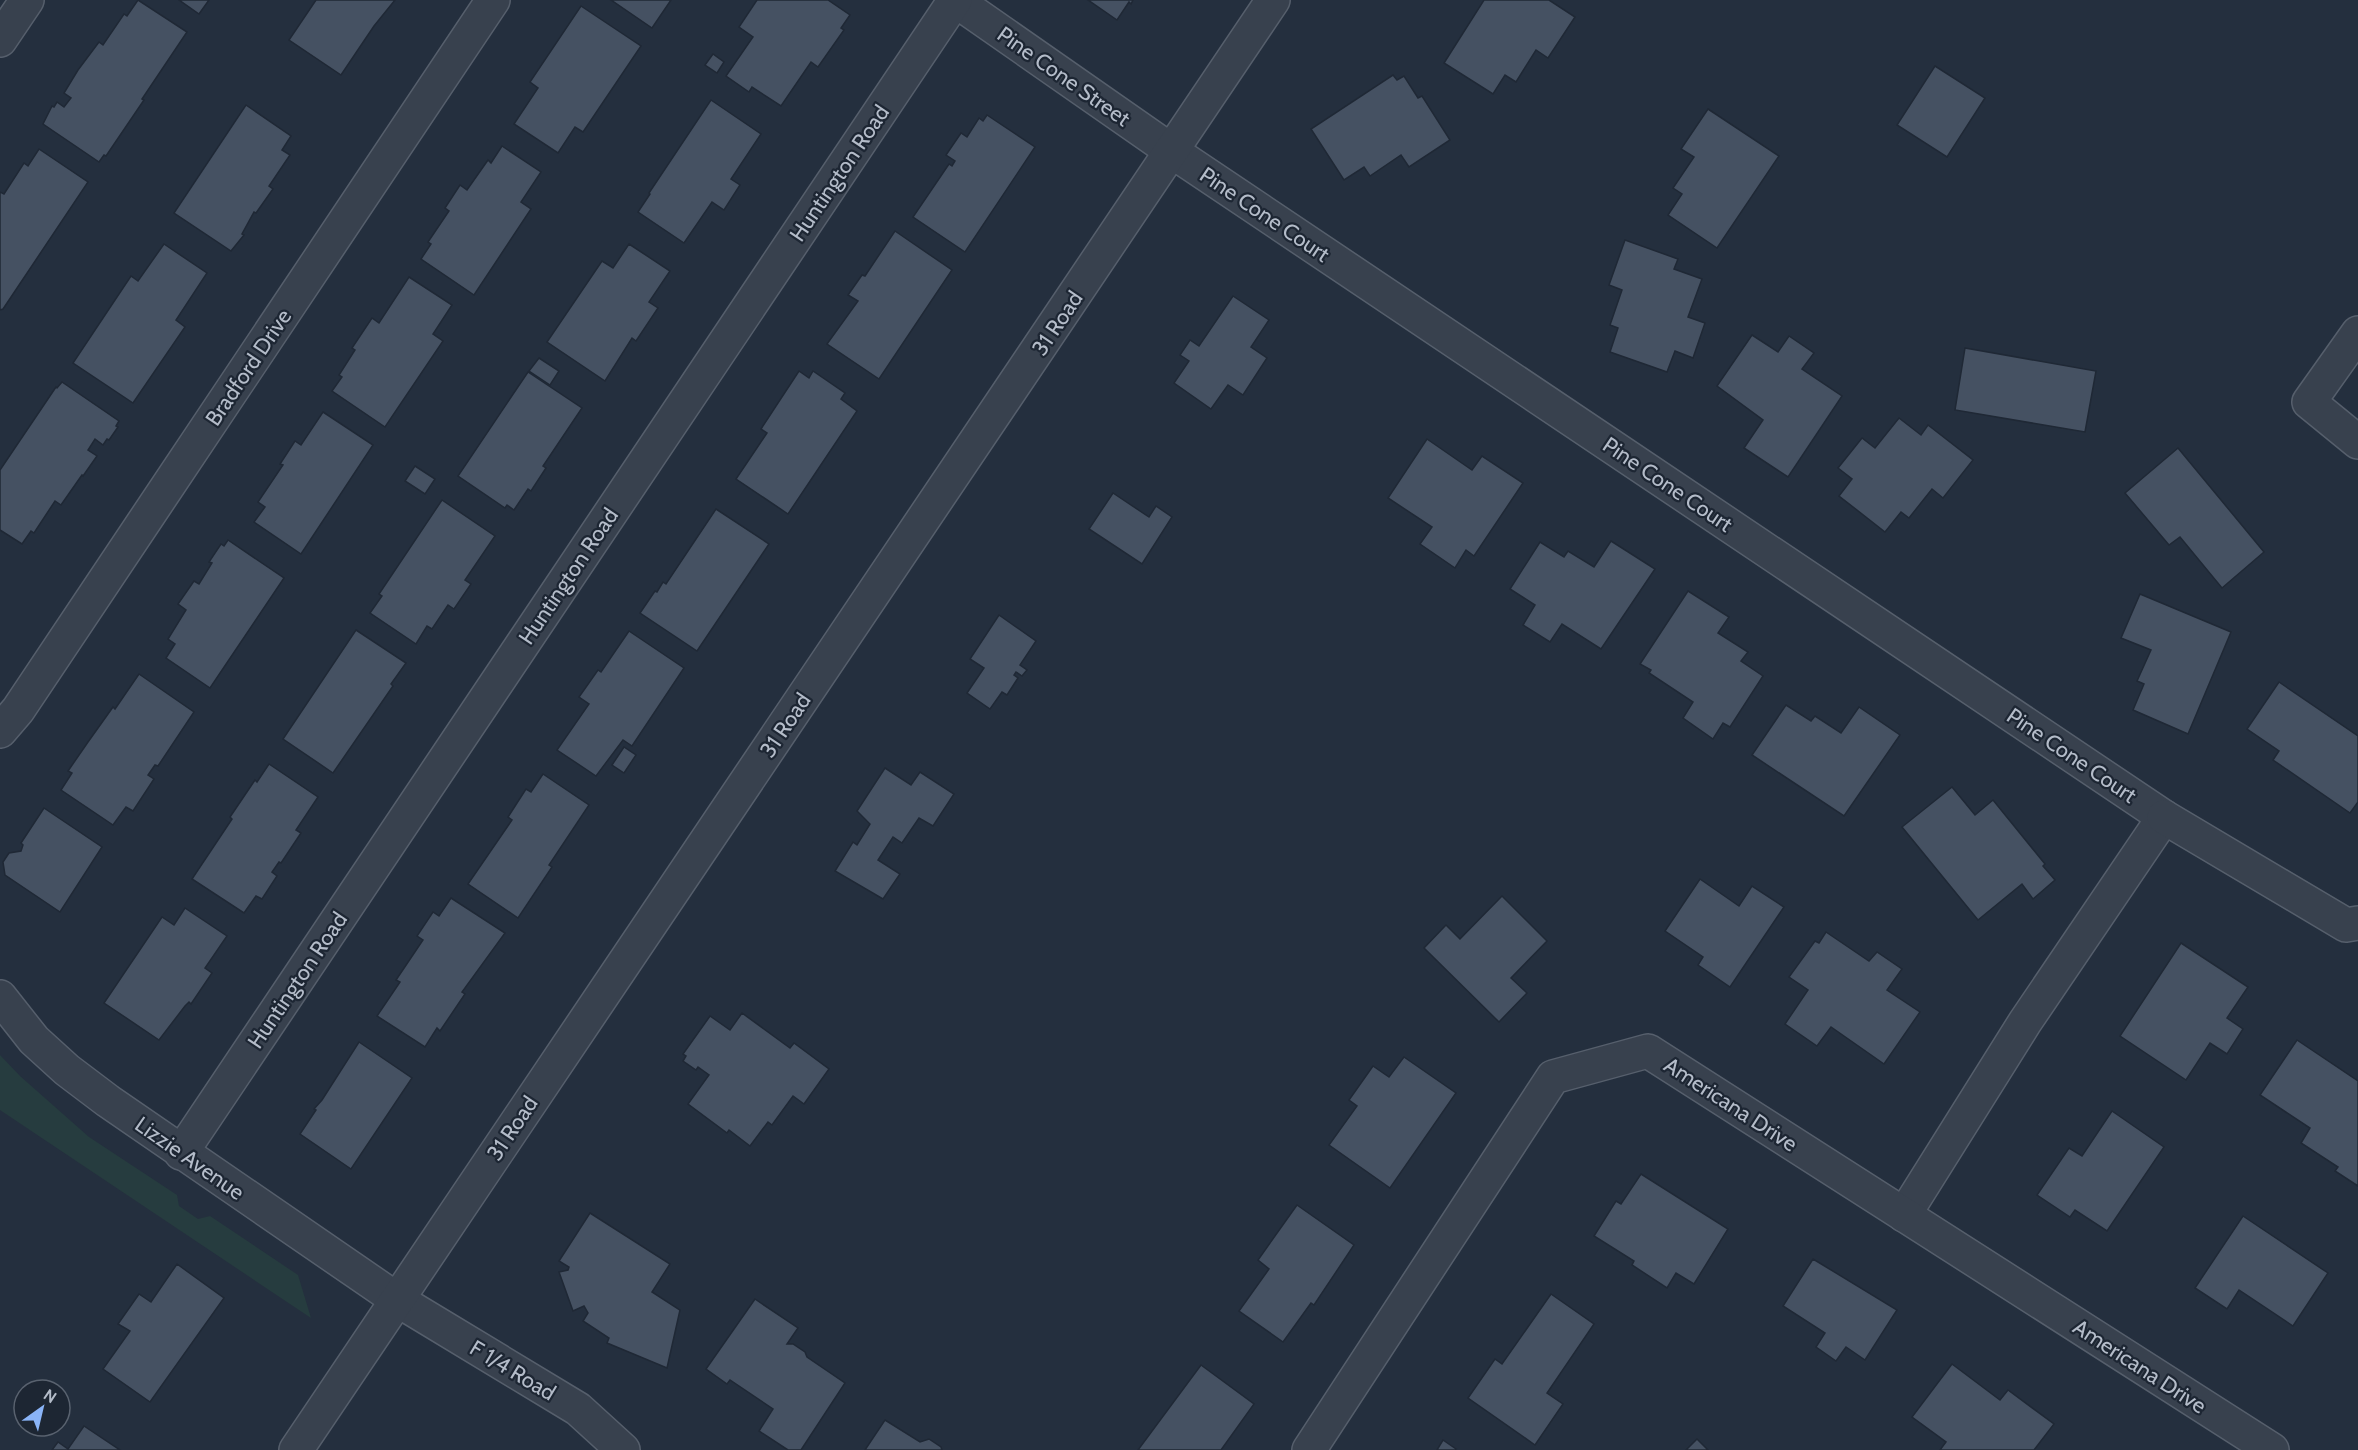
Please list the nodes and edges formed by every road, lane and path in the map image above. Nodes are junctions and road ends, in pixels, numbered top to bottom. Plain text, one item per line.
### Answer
1 (27, 0) edge
2 (493, 0) edge
3 (955, 0) edge
4 (1273, 0) edge
5 (0, 40) edge
6 (1173, 152) junction
7 (2358, 333) edge
8 (2358, 442) edge
9 (0, 731) edge
10 (2164, 817) junction
11 (2358, 923) edge
12 (0, 997) edge
13 (181, 1153) junction
14 (1904, 1215) junction
15 (396, 1299) junction
16 (296, 1450) edge
17 (623, 1450) edge
18 (1309, 1450) edge
19 (2272, 1450) edge

1 - 5 street
2 - 9 street, Bradford Drive
3 - 6 street, Pine Cone Street
3 - 13 street, Huntington Road
4 - 6 street, 31 Road
6 - 10 street, Pine Cone Court
6 - 15 street, 31 Road
7 - 8 street
10 - 11 street, Pine Cone Court
10 - 14 street
12 - 13 street, Lizzie Avenue
13 - 15 street, Lizzie Avenue
14 - 18 street, Americana Drive
14 - 19 street, Americana Drive
15 - 16 street, 31 Road
15 - 17 street, F 1/4 Road

